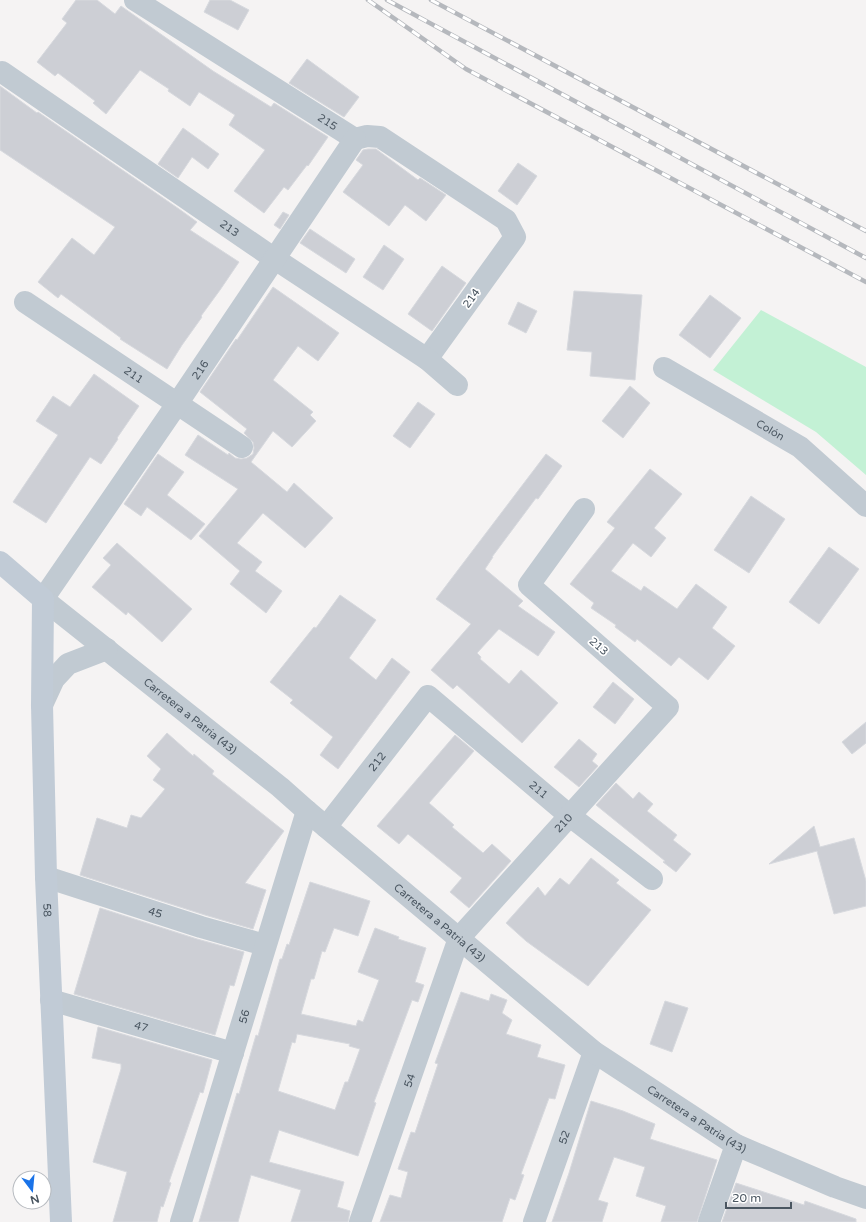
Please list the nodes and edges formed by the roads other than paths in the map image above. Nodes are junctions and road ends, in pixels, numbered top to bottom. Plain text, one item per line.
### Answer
1 (135, 0) edge
2 (2, 72) dead end
3 (355, 140) junction
4 (275, 259) junction
5 (25, 302) dead end
6 (427, 359) junction
7 (664, 368) dead end
8 (457, 385) dead end
9 (177, 404) junction
10 (242, 447) dead end
11 (866, 506) edge
12 (584, 510) dead end
13 (0, 562) edge
14 (43, 599) junction
15 (107, 649) junction
16 (428, 696) joint
17 (42, 705) junction
18 (668, 707) joint
19 (307, 811) junction
20 (570, 816) junction
21 (326, 828) junction
22 (46, 877) junction
23 (652, 879) dead end
24 (459, 938) junction
25 (265, 945) junction
26 (51, 1000) junction
27 (594, 1052) junction
28 (233, 1053) junction
29 (736, 1145) junction
30 (866, 1198) edge
31 (61, 1222) edge
32 (181, 1222) edge
33 (360, 1222) edge
34 (534, 1222) edge
35 (709, 1222) edge

1 - 3 street, 215
2 - 4 street, 213
3 - 4 street, 216
3 - 6 street, 214
4 - 6 street, 213
4 - 9 street, 216
5 - 9 street, 211
6 - 8 street, 213
7 - 11 street, Colón
9 - 10 street, 211
9 - 14 street, 216
12 - 18 street, 213
13 - 14 main road
14 - 15 street, Carretera a Patria (43)
14 - 17 main road, 58
15 - 17 street
15 - 19 street, Carretera a Patria (43)
16 - 20 street, 211
16 - 21 street, 212
17 - 22 main road, 58
18 - 20 street, 210
19 - 21 street, Carretera a Patria (43)
19 - 25 street, 56
20 - 23 street, 211
20 - 24 street, 210
21 - 24 street, Carretera a Patria (43)
22 - 25 street, 45
22 - 26 main road, 58
24 - 27 street, Carretera a Patria (43)
24 - 33 street, 54
25 - 28 street, 56
26 - 28 street, 47
26 - 31 main road, 58
27 - 29 street, Carretera a Patria (43)
27 - 34 street, 52
28 - 32 street, 56
29 - 30 street, Carretera a Patria (43)
29 - 35 street

